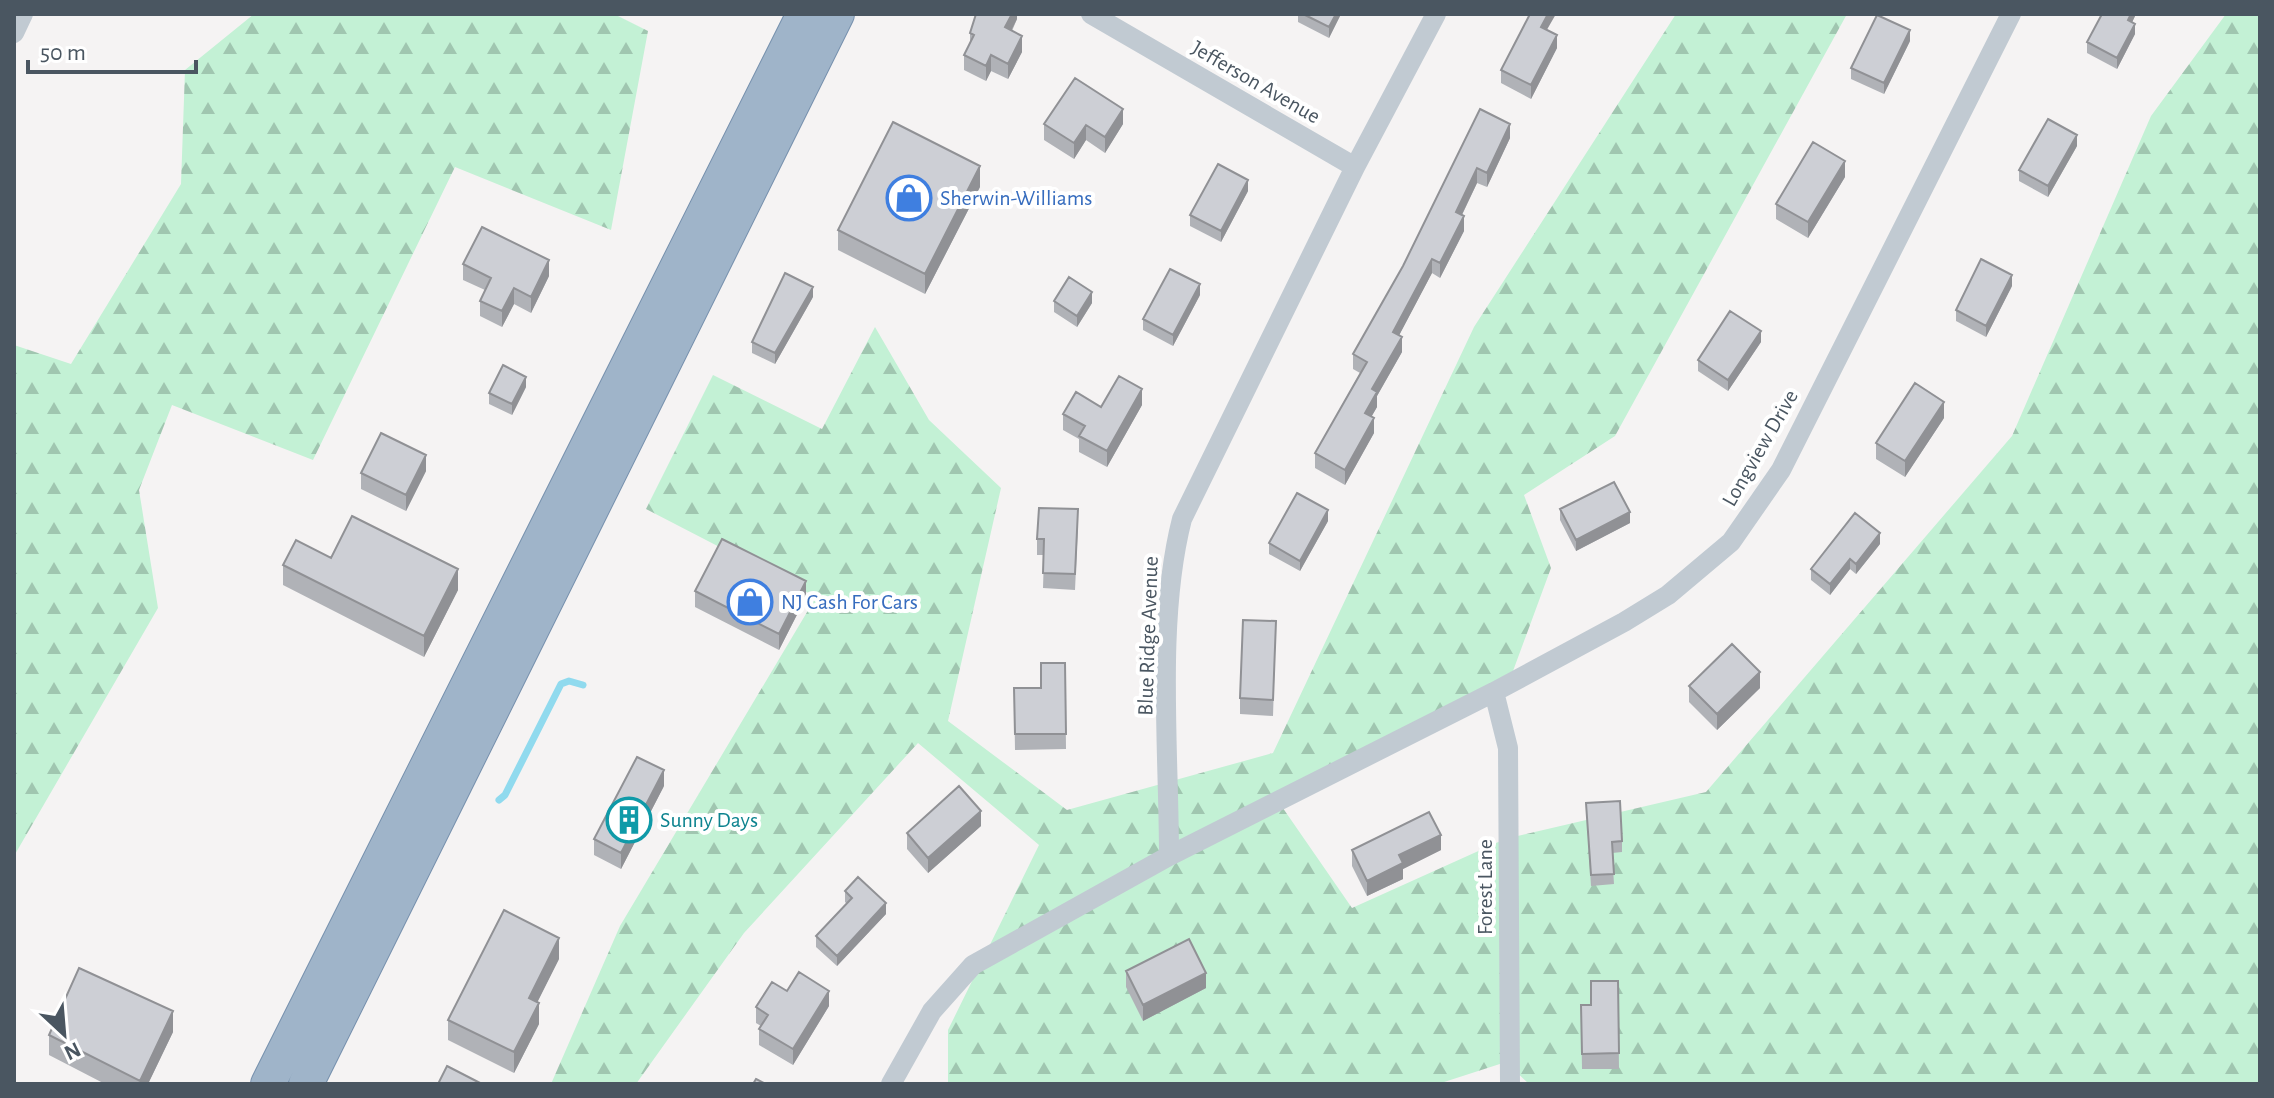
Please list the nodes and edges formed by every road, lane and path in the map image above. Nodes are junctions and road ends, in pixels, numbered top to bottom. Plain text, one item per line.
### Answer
1 (23, 14) edge
2 (804, 14) edge
3 (837, 14) edge
4 (1091, 14) edge
5 (1436, 14) edge
6 (2011, 14) edge
7 (14, 33) edge
8 (1355, 167) junction
9 (1494, 692) junction
10 (1169, 856) junction
11 (268, 1084) edge
12 (306, 1084) edge
13 (891, 1084) edge
14 (1510, 1084) edge

1 - 7 street
2 - 11 highway
3 - 12 highway
4 - 8 street, Jefferson Avenue
5 - 8 street, Blue Ridge Avenue
6 - 9 street, Longview Drive
8 - 10 street, Blue Ridge Avenue
9 - 10 street, Longview Drive
9 - 14 street, Forest Lane
10 - 13 street

